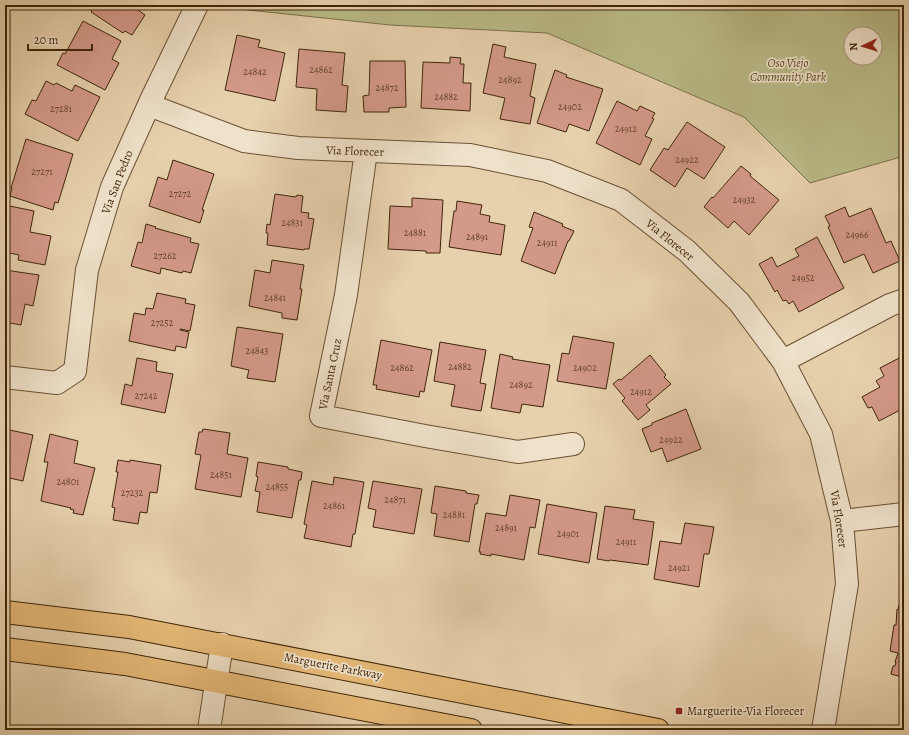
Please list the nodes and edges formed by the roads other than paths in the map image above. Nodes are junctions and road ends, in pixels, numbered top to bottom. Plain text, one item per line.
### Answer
1 (197, 5) edge
2 (149, 105) junction
3 (366, 151) junction
4 (904, 300) edge
5 (783, 361) junction
6 (5, 377) edge
7 (573, 444) dead end
8 (904, 514) edge
9 (842, 521) junction
10 (5, 612) edge
11 (222, 644) junction
12 (5, 649) edge
13 (217, 681) junction
14 (209, 730) edge
15 (471, 730) edge
16 (658, 730) edge
17 (823, 730) edge

1 - 2 street, Via San Pedro
2 - 3 street, Via Florecer
2 - 6 street, Via San Pedro
3 - 5 street, Via Florecer
3 - 7 street, Via Santa Cruz
4 - 5 street
5 - 9 street, Via Florecer
8 - 9 street
9 - 17 street, Via Florecer
10 - 11 main road, Marguerite Parkway
11 - 13 street
11 - 16 main road, Marguerite Parkway
12 - 13 main road
13 - 14 street
13 - 15 main road

